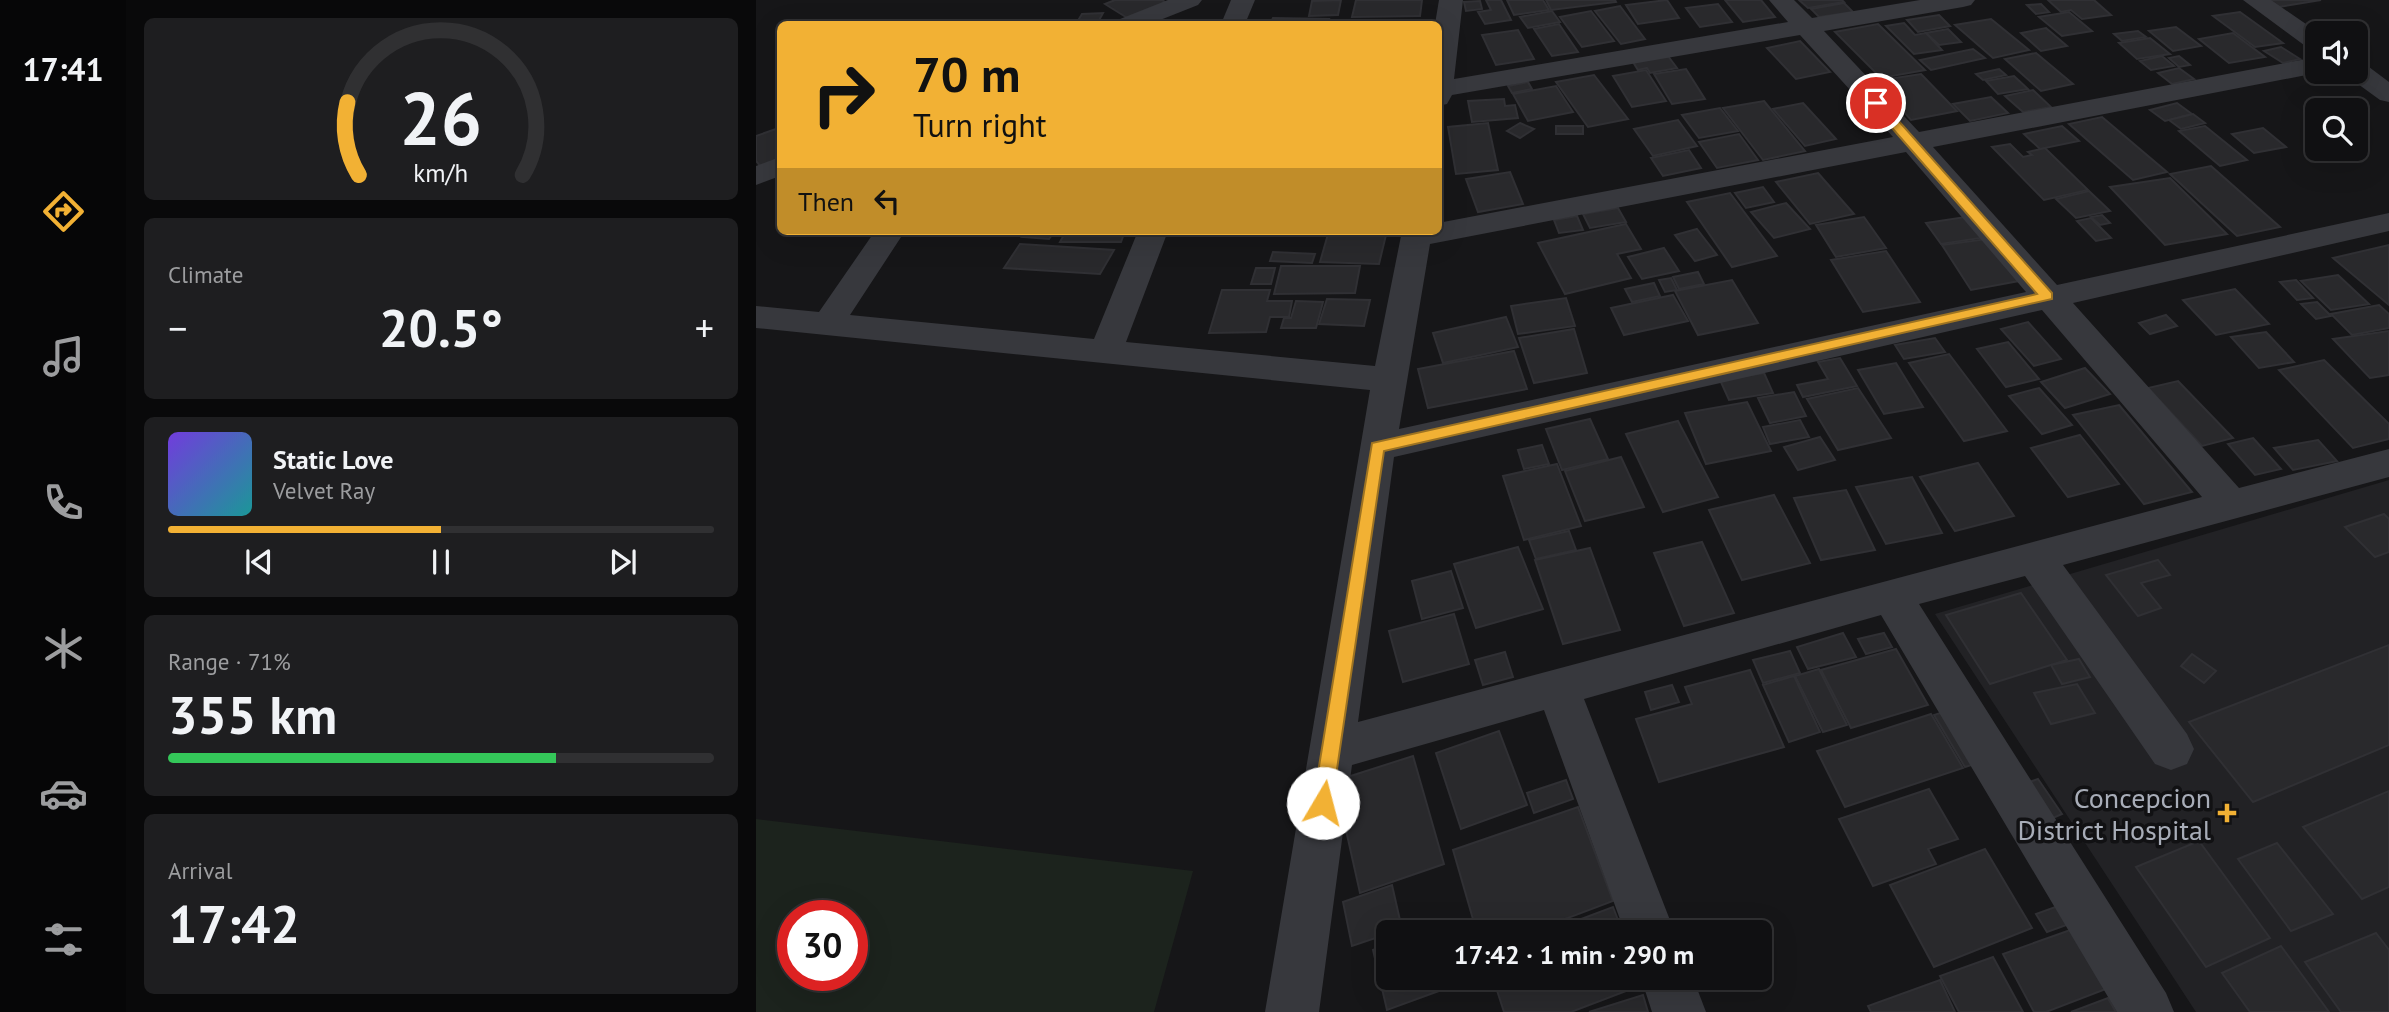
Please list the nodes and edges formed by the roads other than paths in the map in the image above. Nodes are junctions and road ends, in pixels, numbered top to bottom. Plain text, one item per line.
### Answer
1 (1190, 0) edge
2 (1243, 0) edge
3 (1451, 0) edge
4 (1781, 0) edge
5 (1964, 0) edge
6 (2255, 0) edge
7 (1137, 21) edge
8 (1234, 21) edge
9 (1803, 26) junction
10 (2305, 35) edge
11 (2305, 67) edge
12 (1442, 70) edge
13 (2368, 79) edge
14 (1442, 92) edge
15 (2389, 94) edge
16 (1912, 141) junction
17 (777, 167) edge
18 (756, 176) edge
19 (2389, 222) edge
20 (1442, 229) edge
21 (887, 235) edge
22 (1151, 235) edge
23 (1416, 235) edge
24 (2047, 296) junction
25 (756, 317) edge
26 (827, 324) junction
27 (1106, 351) junction
28 (1389, 380) junction
29 (1377, 447) junction
30 (2389, 463) edge
31 (2231, 505) junction
32 (2034, 557) junction
33 (1891, 595) junction
34 (1558, 687) junction
35 (2171, 749) dead end
36 (1330, 750) junction
37 (1645, 920) edge
38 (1671, 990) edge
39 (1292, 1012) edge
40 (1679, 1012) edge
41 (2147, 1012) edge

1 - 7 street
2 - 8 street
3 - 12 street
4 - 9 street
5 - 9 street
6 - 10 street
9 - 14 street
9 - 16 street
11 - 16 street
13 - 15 street
16 - 20 street
16 - 24 street
17 - 18 street
19 - 24 street
21 - 26 street
22 - 27 street
23 - 28 street
24 - 29 street
24 - 31 street
25 - 26 street
26 - 27 street
27 - 28 street
28 - 29 street
29 - 36 street
30 - 31 street
31 - 32 street
32 - 33 street
32 - 35 street
33 - 34 street
33 - 41 street
34 - 36 street
34 - 37 street
36 - 39 street
38 - 40 street

